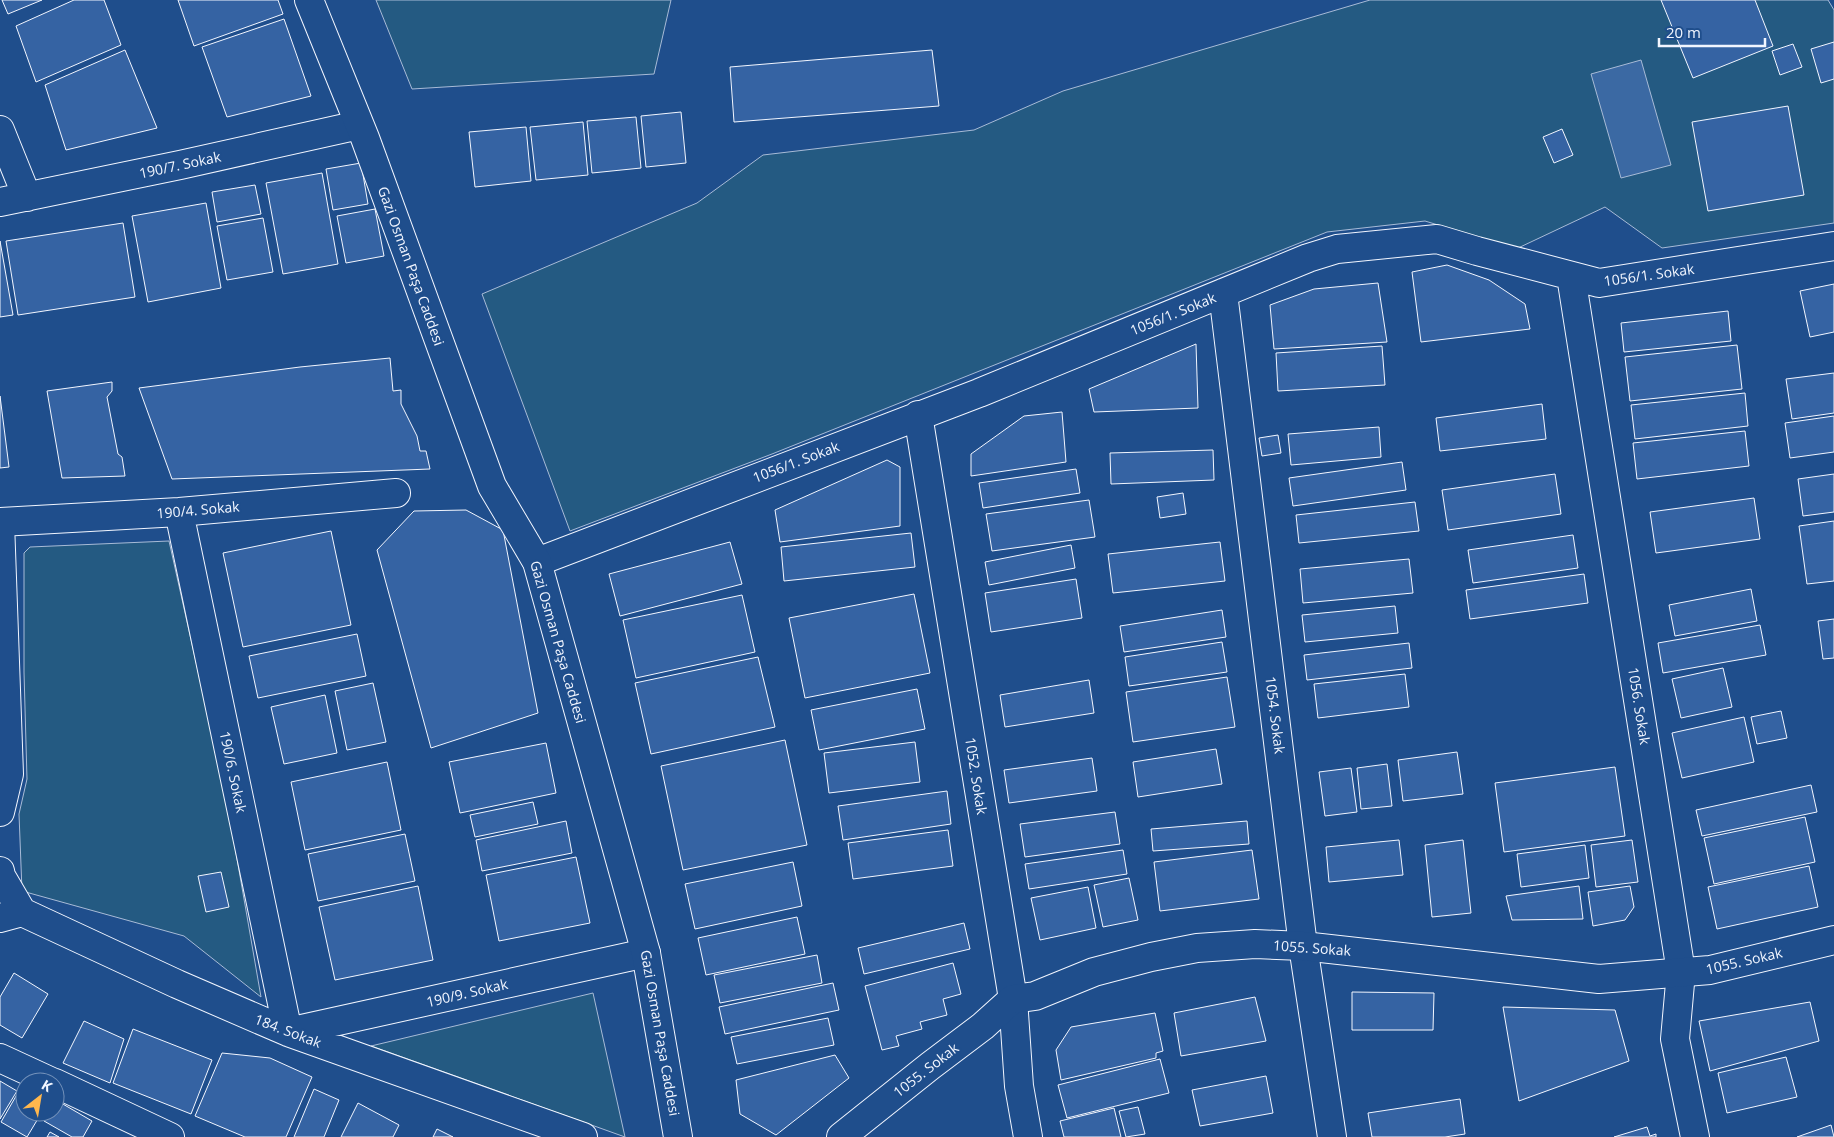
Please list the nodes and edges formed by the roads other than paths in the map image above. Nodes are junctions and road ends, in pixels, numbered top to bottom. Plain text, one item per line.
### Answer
1 (309, 0) edge
2 (359, 125) junction
3 (0, 130) edge
4 (27, 197) junction
5 (0, 202) edge
6 (1834, 246) edge
7 (1571, 276) junction
8 (1223, 293) junction
9 (918, 415) junction
10 (396, 493) dead end
11 (179, 512) junction
12 (0, 522) edge
13 (537, 562) junction
14 (4, 775) edge
15 (0, 812) edge
16 (0, 871) edge
17 (11, 915) edge
18 (1834, 940) edge
19 (1304, 946) junction
20 (646, 953) junction
21 (1681, 972) junction
22 (1013, 999) junction
23 (288, 1032) junction
24 (0, 1058) edge
25 (30, 1072) edge
26 (65, 1088) edge
27 (170, 1137) edge
28 (583, 1137) edge
29 (678, 1137) edge
30 (841, 1137) edge
31 (1028, 1137) edge
32 (1332, 1137) edge
33 (1695, 1137) edge

1 - 2 street, Gazi Osman Paşa Caddesi
2 - 4 street, 190/7. Sokak
2 - 13 street, Gazi Osman Paşa Caddesi
3 - 4 street
4 - 5 street, 190/7. Sokak
6 - 7 street, 1056/1. Sokak
7 - 8 street, 1056/1. Sokak
7 - 21 street, 1056. Sokak
8 - 9 street, 1056/1. Sokak
8 - 19 street, 1054. Sokak
9 - 13 street, 1056/1. Sokak
9 - 22 street, 1052. Sokak
10 - 11 street, 190/4. Sokak
11 - 12 street, 190/4. Sokak
11 - 23 street, 190/6. Sokak
12 - 14 street
13 - 20 street, Gazi Osman Paşa Caddesi
14 - 15 street
16 - 17 street
17 - 23 street, 184. Sokak
18 - 21 street, 1055. Sokak
19 - 21 street, 1055. Sokak
19 - 22 street, 1055. Sokak
19 - 32 street, 1054. Sokak
20 - 23 street, 190/9. Sokak
20 - 29 street, Gazi Osman Paşa Caddesi
21 - 33 street, 1056. Sokak
22 - 30 street, 1055. Sokak
22 - 31 street, 1052. Sokak
23 - 28 street, 184. Sokak
24 - 25 street
26 - 27 street

